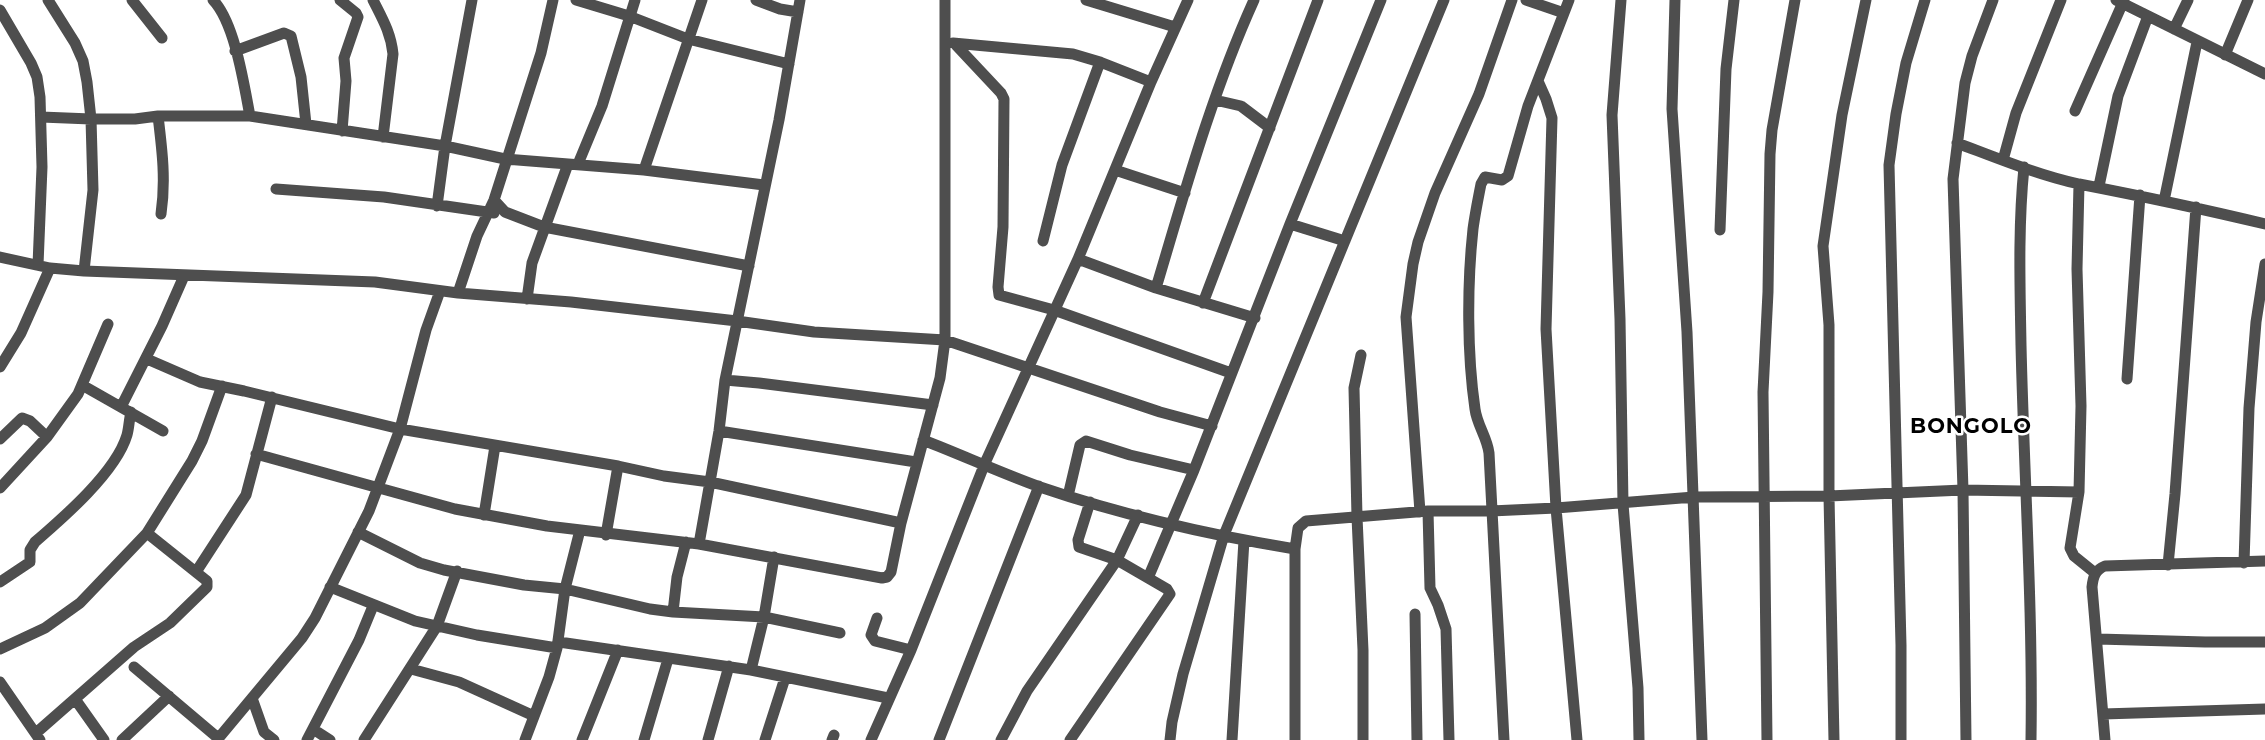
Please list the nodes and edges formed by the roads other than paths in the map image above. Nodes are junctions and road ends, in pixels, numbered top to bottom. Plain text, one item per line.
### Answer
1 (48, 0) edge
2 (132, 0) edge
3 (213, 0) edge
4 (373, 0) edge
5 (472, 0) edge
6 (553, 0) edge
7 (576, 0) edge
8 (635, 0) edge
9 (702, 0) edge
10 (756, 0) edge
11 (945, 0) edge
12 (1086, 0) edge
13 (1188, 0) edge
14 (1254, 0) edge
15 (1318, 0) edge
16 (1382, 0) edge
17 (1444, 0) edge
18 (1512, 0) edge
19 (1526, 0) edge
20 (1569, 0) edge
21 (1621, 0) edge
22 (1675, 0) edge
23 (1734, 0) edge
24 (1795, 0) edge
25 (1866, 0) edge
26 (1925, 0) edge
27 (1993, 0) edge
28 (2061, 0) edge
29 (2188, 0) edge
30 (2248, 0) edge
31 (2121, 1) edge
32 (347, 2) edge
33 (799, 6) edge
34 (0, 10) edge
35 (1564, 13) junction
36 (629, 16) junction
37 (2148, 16) junction
38 (1175, 27) junction
39 (2174, 29) junction
40 (162, 38) dead end
41 (688, 39) junction
42 (2197, 42) junction
43 (949, 43) junction
44 (235, 51) junction
45 (2225, 55) junction
46 (1100, 62) junction
47 (789, 64) junction
48 (2265, 74) edge
49 (1538, 81) junction
50 (1151, 82) junction
51 (1215, 100) junction
52 (2075, 111) dead end
53 (158, 116) junction
54 (250, 116) junction
55 (41, 117) junction
56 (91, 119) junction
57 (306, 124) junction
58 (1270, 128) junction
59 (342, 131) junction
60 (383, 137) junction
61 (1957, 143) junction
62 (445, 146) junction
63 (506, 159) junction
64 (2003, 160) junction
65 (573, 164) junction
66 (2024, 167) junction
67 (644, 170) junction
68 (1115, 170) junction
69 (2079, 184) junction
70 (764, 186) junction
71 (2100, 186) junction
72 (276, 189) dead end
73 (1184, 194) junction
74 (2140, 195) junction
75 (494, 200) junction
76 (2164, 201) junction
77 (436, 206) junction
78 (2196, 207) junction
79 (505, 212) junction
80 (160, 214) dead end
81 (489, 214) junction
82 (1290, 224) junction
83 (2265, 224) edge
84 (544, 227) junction
85 (1720, 230) dead end
86 (1043, 241) dead end
87 (1345, 241) junction
88 (0, 257) edge
89 (1078, 259) junction
90 (2265, 264) edge
91 (38, 265) junction
92 (749, 266) junction
93 (50, 268) junction
94 (84, 271) junction
95 (184, 276) junction
96 (1156, 288) junction
97 (440, 291) junction
98 (458, 293) junction
99 (527, 299) junction
100 (1203, 302) junction
101 (1054, 310) junction
102 (1254, 318) junction
103 (737, 321) junction
104 (108, 324) dead end
105 (946, 340) junction
106 (1361, 355) dead end
107 (147, 359) junction
108 (0, 367) edge
109 (1029, 367) junction
110 (1231, 373) junction
111 (2127, 379) dead end
112 (725, 380) junction
113 (82, 385) junction
114 (222, 386) junction
115 (272, 397) junction
116 (933, 404) junction
117 (126, 410) junction
118 (1212, 426) junction
119 (400, 429) junction
120 (719, 430) junction
121 (163, 431) dead end
122 (47, 437) junction
123 (0, 439) edge
124 (923, 440) junction
125 (495, 446) junction
126 (256, 454) junction
127 (916, 462) junction
128 (985, 463) junction
129 (618, 466) junction
130 (1194, 470) junction
131 (710, 482) junction
132 (1039, 486) junction
133 (0, 488) edge
134 (378, 489) junction
135 (1963, 490) junction
136 (2079, 492) junction
137 (1896, 493) junction
138 (2026, 493) junction
139 (1764, 495) junction
140 (1068, 496) junction
141 (1829, 496) junction
142 (1694, 497) junction
143 (1090, 502) junction
144 (1623, 504) junction
145 (1556, 508) junction
146 (1424, 511) junction
147 (1491, 511) junction
148 (484, 515) junction
149 (1138, 515) junction
150 (1357, 517) junction
151 (901, 523) junction
152 (1171, 523) junction
153 (580, 530) junction
154 (358, 532) junction
155 (147, 533) junction
156 (606, 535) junction
157 (1224, 535) junction
158 (1244, 540) junction
159 (686, 542) junction
160 (699, 544) junction
161 (1296, 549) junction
162 (774, 557) junction
163 (1117, 560) junction
164 (2265, 561) edge
165 (2244, 563) junction
166 (2168, 565) junction
167 (457, 571) junction
168 (196, 572) junction
169 (2096, 573) junction
170 (1148, 578) junction
171 (0, 582) edge
172 (330, 587) junction
173 (565, 589) junction
174 (373, 606) junction
175 (673, 612) junction
176 (1415, 614) dead end
177 (764, 617) junction
178 (877, 618) dead end
179 (437, 626) junction
180 (840, 633) dead end
181 (2098, 639) junction
182 (2265, 642) edge
183 (558, 645) junction
184 (0, 649) edge
185 (618, 650) junction
186 (911, 650) junction
187 (668, 659) junction
188 (729, 666) junction
189 (134, 667) dead end
190 (410, 669) junction
191 (751, 670) junction
192 (784, 678) junction
193 (0, 682) edge
194 (169, 696) junction
195 (252, 698) junction
196 (888, 698) junction
197 (75, 699) junction
198 (2265, 709) edge
199 (2103, 714) junction
200 (534, 716) junction
201 (313, 729) junction
202 (38, 737) edge
203 (217, 739) edge
204 (104, 740) edge
205 (122, 740) edge
206 (274, 740) edge
207 (306, 740) edge
208 (330, 740) edge
209 (364, 740) edge
210 (525, 740) edge
211 (582, 740) edge
212 (644, 740) edge
213 (708, 740) edge
214 (765, 740) edge
215 (871, 740) edge
216 (939, 740) edge
217 (1001, 740) edge
218 (1070, 740) edge
219 (1170, 740) edge
220 (1232, 740) edge
221 (1295, 740) edge
222 (1363, 740) edge
223 (1417, 740) edge
224 (1449, 740) edge
225 (1504, 740) edge
226 (1577, 740) edge
227 (1639, 740) edge
228 (1702, 740) edge
229 (1767, 740) edge
230 (1834, 740) edge
231 (1901, 740) edge
232 (1966, 740) edge
233 (2031, 740) edge
234 (2105, 740) edge

1 - 56 street
2 - 40 street
3 - 44 street
4 - 60 street
5 - 62 street
6 - 63 street
7 - 36 street
8 - 36 street
9 - 41 street
10 - 33 street
11 - 43 street
12 - 38 street
13 - 38 street
14 - 51 street
15 - 58 street
16 - 82 street
17 - 87 street
18 - 146 street
19 - 35 street
20 - 35 street
21 - 144 street
22 - 142 street
23 - 85 street
24 - 139 street
25 - 141 street
26 - 137 street
27 - 61 street
28 - 64 street
29 - 39 street
30 - 45 street
31 - 37 street
31 - 52 street
32 - 59 street
33 - 47 street
34 - 55 street
35 - 49 street
36 - 41 street
36 - 65 street
37 - 39 street
37 - 71 street
38 - 50 street
39 - 42 street
41 - 47 street
41 - 67 street
42 - 45 street
42 - 76 street
43 - 46 street
43 - 101 street
43 - 105 street
44 - 54 street
44 - 57 street
45 - 48 street
46 - 50 street
46 - 86 street
47 - 70 street
49 - 145 street
49 - 147 street
50 - 68 street
51 - 58 street
51 - 73 street
53 - 54 street
53 - 56 street
53 - 80 street
54 - 57 street
55 - 56 street
55 - 91 street
56 - 94 street
57 - 59 street
58 - 100 street
59 - 60 street
60 - 62 street
61 - 64 street
61 - 135 street
62 - 63 street
62 - 77 street
63 - 65 street
63 - 75 street
64 - 66 street
65 - 67 street
65 - 84 street
66 - 69 street
66 - 138 street
67 - 70 street
68 - 73 street
68 - 89 street
69 - 71 street
69 - 136 street
70 - 92 street
71 - 74 street
72 - 77 street
73 - 96 street
74 - 76 street
74 - 111 street
75 - 79 street
75 - 81 street
76 - 78 street
77 - 81 street
78 - 83 street
78 - 166 street
79 - 81 street
79 - 84 street
81 - 98 street
82 - 87 street
82 - 102 street
84 - 92 street
84 - 99 street
87 - 157 street
88 - 91 street
89 - 96 street
89 - 101 street
90 - 165 street
91 - 93 street
92 - 103 street
93 - 94 street
93 - 108 street
94 - 95 street
95 - 97 street
95 - 107 street
96 - 100 street
97 - 98 street
97 - 119 street
98 - 99 street
99 - 103 street
100 - 102 street
101 - 109 street
101 - 110 street
102 - 110 street
103 - 105 street
103 - 112 street
104 - 113 street
105 - 109 street
105 - 116 street
106 - 150 street
107 - 114 street
107 - 117 street
109 - 118 street
109 - 128 street
110 - 118 street
112 - 116 street
112 - 120 street
113 - 117 street
113 - 122 street
114 - 115 street
114 - 155 street
115 - 119 street
115 - 126 street
116 - 124 street
117 - 121 street
117 - 171 street
118 - 130 street
119 - 125 street
119 - 134 street
120 - 127 street
120 - 131 street
122 - 123 street
122 - 133 street
124 - 127 street
124 - 128 street
125 - 129 street
125 - 148 street
126 - 134 street
126 - 168 street
127 - 151 street
128 - 132 street
128 - 186 street
129 - 131 street
129 - 156 street
130 - 140 street
130 - 152 street
131 - 151 street
131 - 160 street
132 - 140 street
132 - 216 street
134 - 148 street
134 - 154 street
135 - 137 street
135 - 138 street
135 - 232 street
136 - 138 street
136 - 169 street
137 - 141 street
137 - 231 street
138 - 233 street
139 - 141 street
139 - 142 street
139 - 229 street
140 - 143 street
141 - 230 street
142 - 144 street
142 - 228 street
143 - 149 street
143 - 163 street
144 - 145 street
144 - 227 street
145 - 147 street
145 - 226 street
146 - 147 street
146 - 150 street
146 - 224 street
147 - 225 street
148 - 153 street
149 - 152 street
149 - 163 street
150 - 161 street
150 - 222 street
151 - 162 street
152 - 157 street
152 - 170 street
153 - 156 street
153 - 173 street
154 - 167 street
154 - 172 street
155 - 168 street
155 - 184 street
156 - 159 street
157 - 158 street
157 - 219 street
158 - 161 street
158 - 220 street
159 - 160 street
159 - 175 street
160 - 162 street
161 - 221 street
162 - 177 street
163 - 170 street
163 - 217 street
164 - 165 street
165 - 166 street
166 - 169 street
167 - 173 street
167 - 179 street
168 - 197 street
169 - 181 street
170 - 218 street
172 - 174 street
172 - 195 street
173 - 175 street
173 - 183 street
174 - 179 street
174 - 201 street
175 - 177 street
176 - 223 street
177 - 180 street
177 - 191 street
178 - 186 street
179 - 183 street
179 - 190 street
181 - 182 street
181 - 199 street
183 - 185 street
183 - 200 street
185 - 187 street
185 - 211 street
186 - 196 street
187 - 188 street
187 - 212 street
188 - 191 street
188 - 213 street
189 - 194 street
190 - 200 street
190 - 209 street
191 - 192 street
192 - 196 street
192 - 214 street
193 - 202 street
194 - 203 street
194 - 205 street
195 - 203 street
195 - 206 street
196 - 215 street
197 - 202 street
197 - 204 street
198 - 199 street
199 - 234 street
200 - 210 street
201 - 207 street
201 - 208 street

